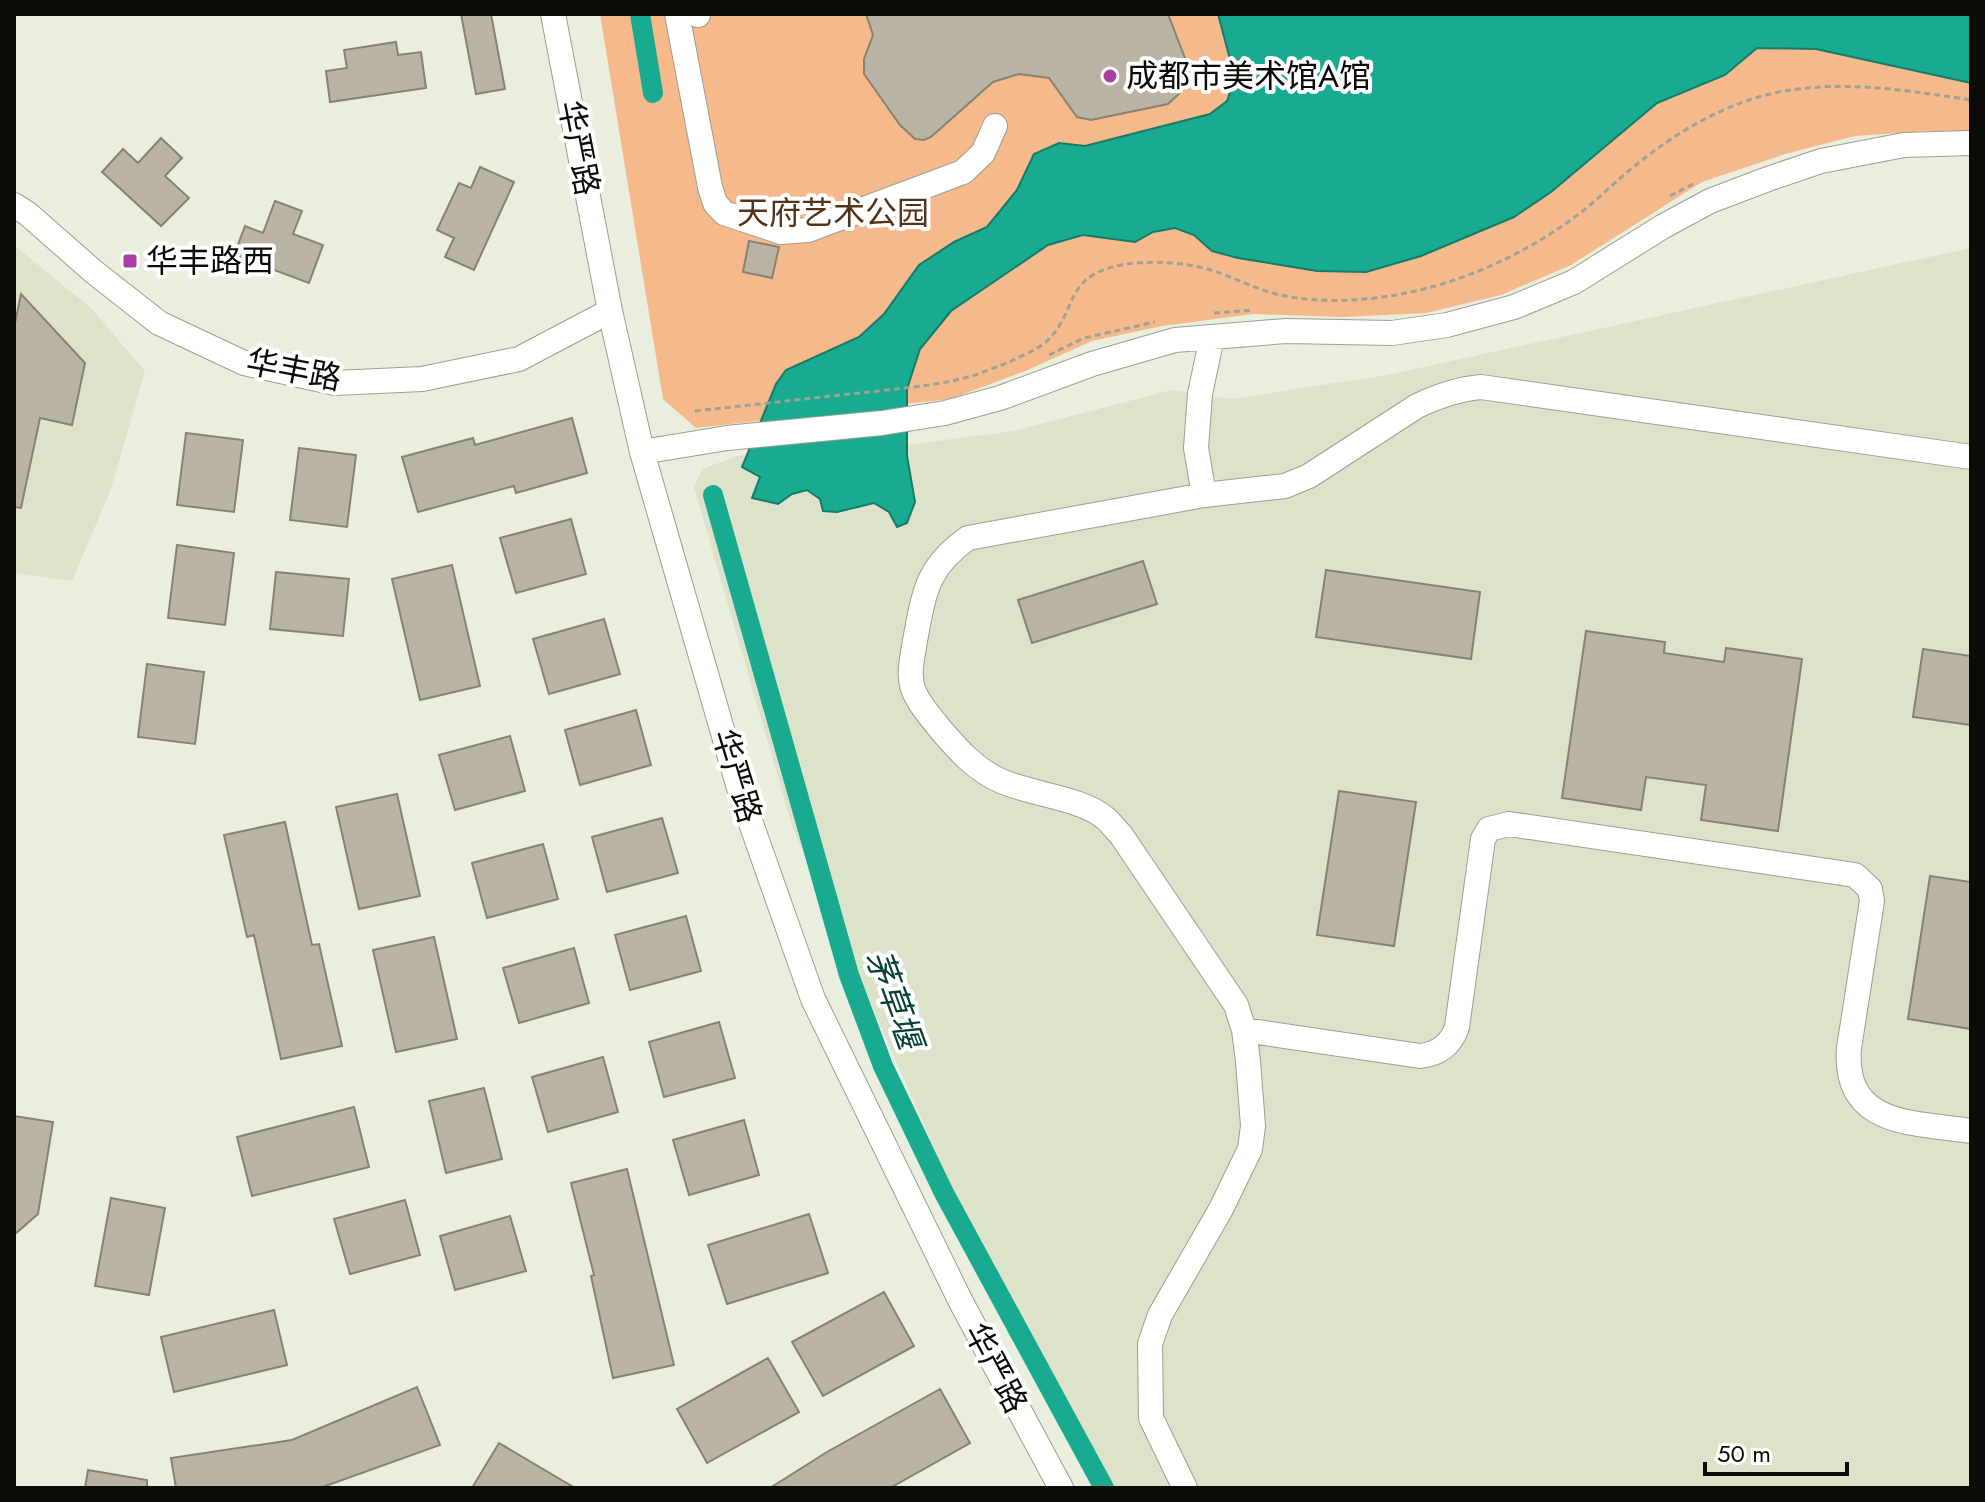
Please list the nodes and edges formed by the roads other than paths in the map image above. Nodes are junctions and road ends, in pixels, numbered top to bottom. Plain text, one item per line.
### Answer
1 (553, 14) edge
2 (691, 14) edge
3 (995, 126) dead end
4 (1971, 143) edge
5 (14, 205) edge
6 (610, 311) junction
7 (1211, 326) junction
8 (642, 452) junction
9 (1971, 457) edge
10 (1204, 495) junction
11 (1244, 1030) junction
12 (1971, 1131) edge
13 (1061, 1488) edge
14 (1185, 1488) edge

1 - 6 street, 华严路
2 - 3 street
4 - 7 street
5 - 6 street, 华丰路
6 - 8 street, 华严路
7 - 8 street
7 - 10 street
8 - 13 street, 华严路
9 - 10 street
10 - 11 street
11 - 12 street
11 - 14 street

